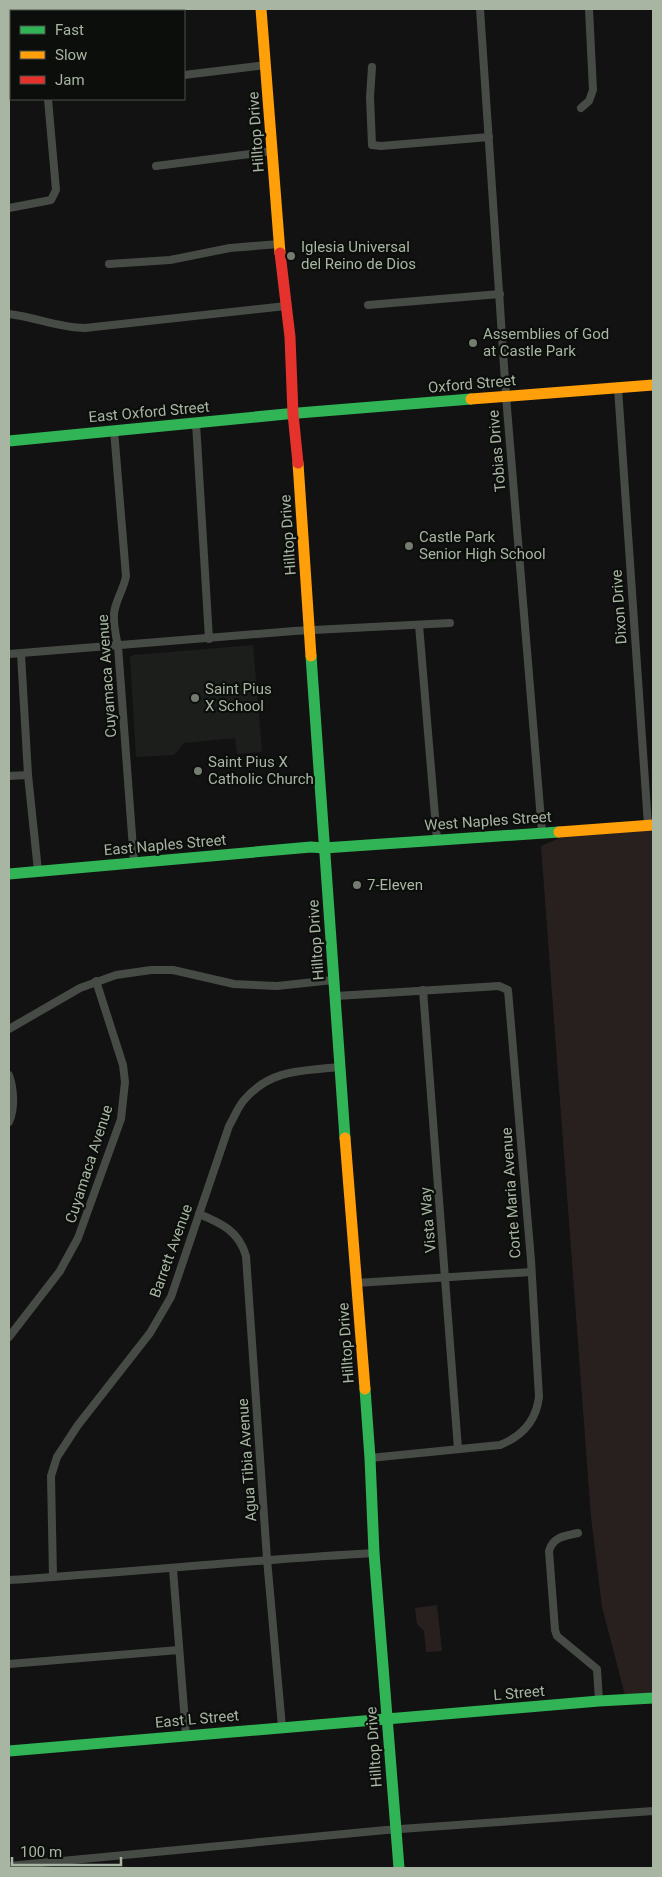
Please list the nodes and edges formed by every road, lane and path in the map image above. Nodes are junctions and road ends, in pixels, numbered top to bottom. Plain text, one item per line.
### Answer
1 (261, 9) edge
2 (480, 9) edge
3 (589, 9) edge
4 (266, 65) junction
5 (372, 67) dead end
6 (185, 75) edge
7 (48, 100) edge
8 (581, 108) dead end
9 (489, 137) junction
10 (273, 151) junction
11 (156, 166) dead end
12 (9, 208) edge
13 (279, 244) junction
14 (109, 264) dead end
15 (500, 294) junction
16 (368, 304) dead end
17 (286, 306) junction
18 (9, 314) edge
19 (653, 385) edge
20 (618, 388) junction
21 (506, 396) junction
22 (293, 414) junction
23 (196, 422) junction
24 (114, 430) junction
25 (9, 441) edge
26 (450, 623) dead end
27 (419, 625) junction
28 (310, 631) junction
29 (209, 639) junction
30 (118, 646) junction
31 (9, 654) edge
32 (22, 654) junction
33 (28, 775) junction
34 (9, 776) edge
35 (651, 825) edge
36 (542, 832) junction
37 (437, 840) junction
38 (324, 848) junction
39 (134, 862) junction
40 (38, 871) junction
41 (9, 874) edge
42 (333, 980) junction
43 (96, 981) junction
44 (423, 990) junction
45 (336, 996) junction
46 (9, 1029) edge
47 (339, 1067) junction
48 (9, 1075) edge
49 (9, 1122) edge
50 (199, 1214) junction
51 (531, 1272) junction
52 (446, 1276) junction
53 (356, 1283) junction
54 (9, 1337) edge
55 (458, 1449) junction
56 (370, 1458) junction
57 (578, 1533) dead end
58 (374, 1553) junction
59 (268, 1559) junction
60 (173, 1569) junction
61 (53, 1577) junction
62 (9, 1580) edge
63 (179, 1650) junction
64 (9, 1664) edge
65 (653, 1698) edge
66 (599, 1701) junction
67 (387, 1719) junction
68 (282, 1727) junction
69 (186, 1735) junction
70 (9, 1751) edge
71 (653, 1811) edge
72 (396, 1830) junction
73 (9, 1866) edge
74 (398, 1868) edge

1 - 4 main road, Hilltop Drive
2 - 9 street, Tobias Drive
3 - 8 street
4 - 6 street
4 - 10 main road, Hilltop Drive
5 - 9 street
7 - 12 street
9 - 15 street, Tobias Drive
10 - 11 street
10 - 13 main road, Hilltop Drive
13 - 14 street
13 - 17 main road, Hilltop Drive
15 - 16 street
15 - 21 street, Tobias Drive
17 - 18 street
17 - 22 main road, Hilltop Drive
19 - 20 main road, Oxford Street
20 - 21 main road, Oxford Street
20 - 35 street, Dixon Drive
21 - 22 main road, Oxford Street
21 - 36 street, Tobias Drive
22 - 23 main road, East Oxford Street
22 - 28 main road, Hilltop Drive
23 - 24 main road, East Oxford Street
23 - 29 street
24 - 25 main road, East Oxford Street
24 - 30 street, Cuyamaca Avenue
26 - 27 street
27 - 28 street
27 - 37 street
28 - 29 street
28 - 38 main road, Hilltop Drive
29 - 30 street
30 - 32 street
30 - 39 street, Cuyamaca Avenue
31 - 32 street
32 - 33 street
33 - 34 street
33 - 40 street
35 - 36 main road, West Naples Street
36 - 37 main road, West Naples Street
37 - 38 main road, West Naples Street
38 - 39 main road, East Naples Street
38 - 42 main road, Hilltop Drive
39 - 40 main road, East Naples Street
40 - 41 main road, East Naples Street
42 - 43 street
42 - 45 main road, Hilltop Drive
43 - 46 street
43 - 54 street, Cuyamaca Avenue
44 - 45 street
44 - 51 street, Corte Maria Avenue
44 - 52 street, Vista Way
45 - 47 main road, Hilltop Drive
47 - 50 street, Barrett Avenue
47 - 53 main road, Hilltop Drive
48 - 49 street
50 - 59 street, Agua Tibia Avenue
50 - 61 street, Barrett Avenue
51 - 52 street
51 - 55 street, Corte Maria Avenue
52 - 53 street
52 - 55 street, Vista Way
53 - 56 main road, Hilltop Drive
55 - 56 street, Corte Maria Avenue
56 - 58 main road, Hilltop Drive
57 - 66 street
58 - 59 street
58 - 67 main road, Hilltop Drive
59 - 60 street
59 - 68 street, Agua Tibia Avenue
60 - 61 street
60 - 63 street
61 - 62 street
63 - 64 street
63 - 69 street
65 - 66 main road, L Street
66 - 67 main road, L Street
67 - 68 main road, East L Street
67 - 72 main road, Hilltop Drive
68 - 69 main road, East L Street
69 - 70 main road, East L Street
71 - 72 street
72 - 73 street
72 - 74 main road, Hilltop Drive

